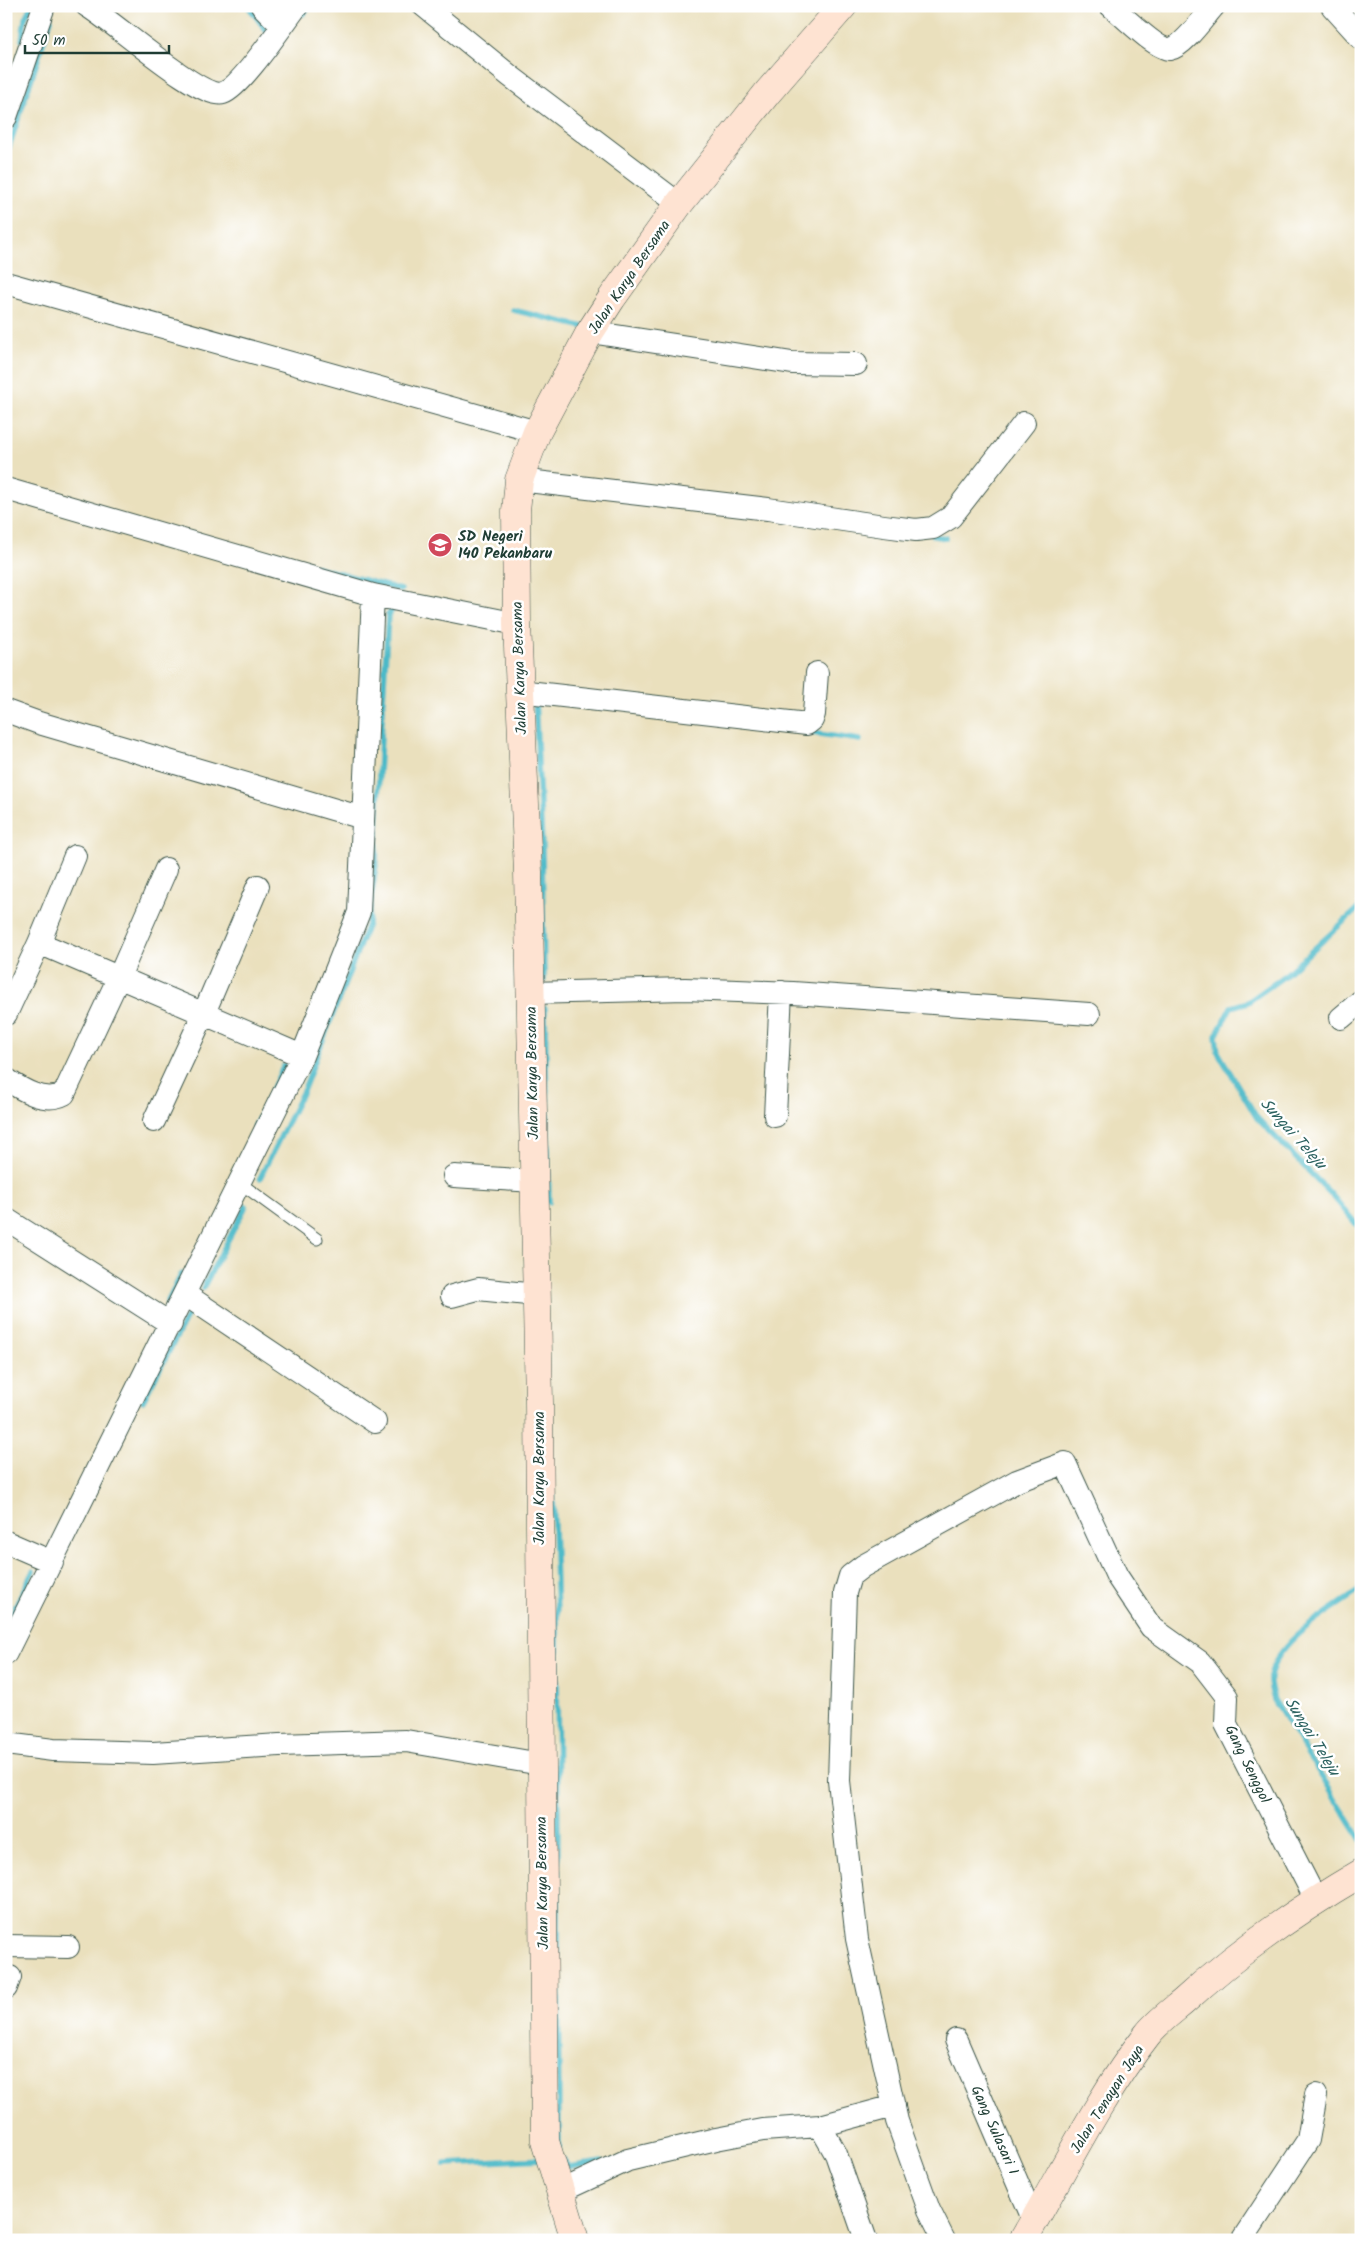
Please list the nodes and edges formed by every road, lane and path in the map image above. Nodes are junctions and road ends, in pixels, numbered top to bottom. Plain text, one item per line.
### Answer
1 (44, 6) edge
2 (87, 6) edge
3 (262, 6) edge
4 (297, 6) edge
5 (424, 6) edge
6 (843, 6) edge
7 (1111, 6) edge
8 (1214, 6) edge
9 (1332, 6) edge
10 (282, 26) junction
11 (1361, 38) edge
12 (6, 117) edge
13 (679, 204) junction
14 (6, 282) edge
15 (590, 332) junction
16 (856, 364) dead end
17 (1024, 423) dead end
18 (537, 432) junction
19 (519, 480) junction
20 (6, 489) edge
21 (373, 595) junction
22 (517, 624) junction
23 (817, 673) dead end
24 (519, 691) junction
25 (6, 711) edge
26 (363, 818) junction
27 (75, 856) dead end
28 (166, 869) dead end
29 (258, 886) dead end
30 (39, 943) junction
31 (119, 977) junction
32 (781, 992) junction
33 (531, 993) junction
34 (1361, 1001) edge
35 (204, 1013) junction
36 (6, 1014) edge
37 (1089, 1014) dead end
38 (1341, 1018) dead end
39 (302, 1056) junction
40 (6, 1079) edge
41 (775, 1116) dead end
42 (154, 1121) dead end
43 (454, 1176) dead end
44 (534, 1181) junction
45 (240, 1183) junction
46 (6, 1219) edge
47 (317, 1239) dead end
48 (186, 1295) junction
49 (537, 1295) junction
50 (452, 1296) dead end
51 (171, 1324) junction
52 (375, 1422) dead end
53 (6, 1542) edge
54 (52, 1562) junction
55 (6, 1653) edge
56 (6, 1744) edge
57 (541, 1764) junction
58 (1361, 1873) edge
59 (1320, 1897) junction
60 (6, 1946) edge
61 (68, 1947) dead end
62 (956, 2040) dead end
63 (1316, 2094) dead end
64 (894, 2106) junction
65 (820, 2126) junction
66 (559, 2192) junction
67 (1029, 2230) edge
68 (575, 2240) edge
69 (866, 2240) edge
70 (944, 2240) edge
71 (1242, 2240) edge

1 - 12 street
2 - 10 street
3 - 10 street
4 - 10 street
5 - 13 street
6 - 13 street, Jalan Karya Bersama
7 - 8 street
9 - 11 street
13 - 15 street, Jalan Karya Bersama
14 - 18 street
15 - 16 street
15 - 18 street, Jalan Karya Bersama
17 - 19 street
18 - 19 street, Jalan Karya Bersama
19 - 22 street, Jalan Karya Bersama
20 - 21 street
21 - 22 street
21 - 26 street
22 - 24 street, Jalan Karya Bersama
23 - 24 street
24 - 33 street, Jalan Karya Bersama
25 - 26 street
26 - 39 street
27 - 30 street
28 - 31 street
29 - 35 street
30 - 31 street
30 - 36 street
31 - 35 street
31 - 40 street
32 - 33 street
32 - 37 street
32 - 41 street
33 - 44 street, Jalan Karya Bersama
34 - 38 street
35 - 39 street
35 - 42 street
39 - 45 street
43 - 44 street
44 - 49 street, Jalan Karya Bersama
45 - 47 lane
45 - 48 street
46 - 51 street
48 - 51 street
48 - 52 street
49 - 50 street
49 - 57 street, Jalan Karya Bersama
51 - 54 street
53 - 54 street
54 - 55 street
56 - 57 street
57 - 66 street, Jalan Karya Bersama
58 - 59 street, Jalan Tenayan Jaya
59 - 64 street, Gang Senggol
59 - 67 street, Jalan Tenayan Jaya
60 - 61 street
62 - 67 street, Gang Sulasari I
63 - 71 street
64 - 65 street
64 - 70 street
65 - 66 street
65 - 69 street
66 - 68 street, Jalan Karya Bersama

